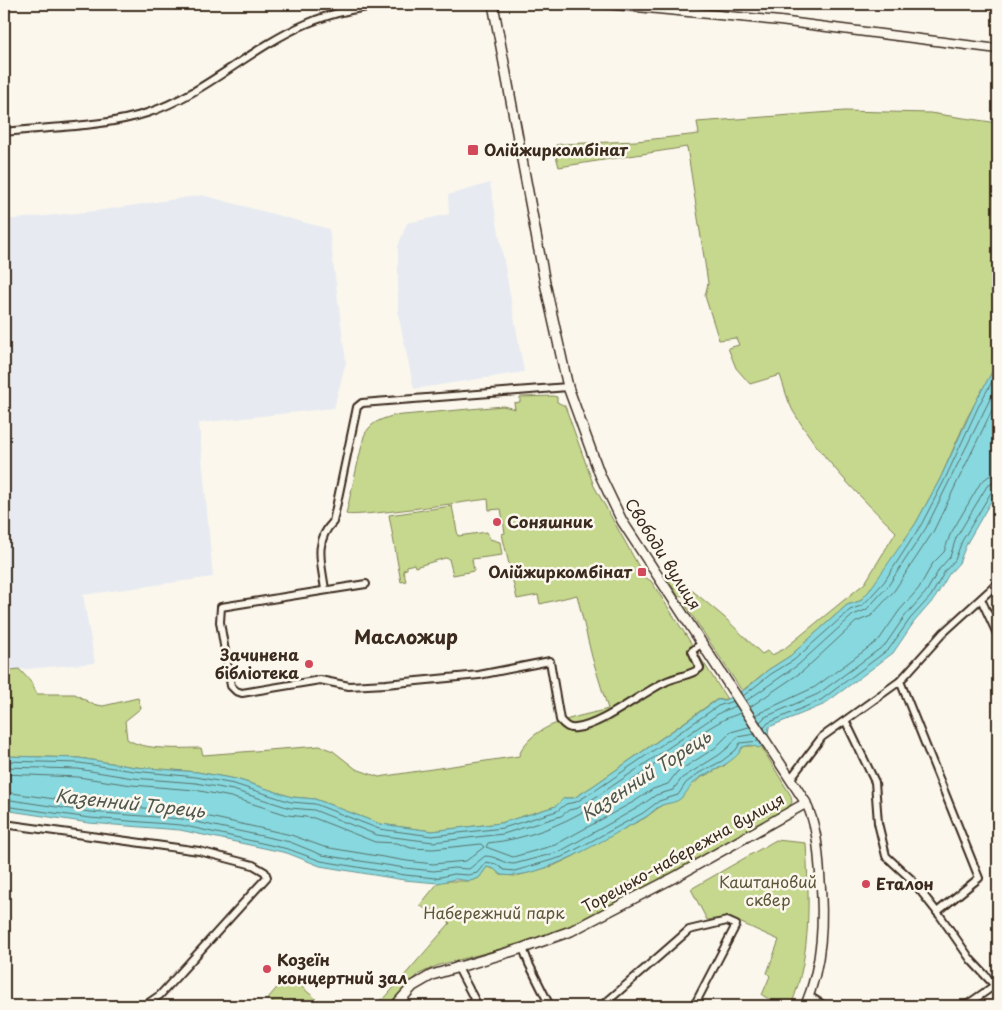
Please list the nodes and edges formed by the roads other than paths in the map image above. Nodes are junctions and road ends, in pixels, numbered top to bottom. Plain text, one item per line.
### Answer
1 (394, 4) edge
2 (493, 4) edge
3 (606, 4) edge
4 (998, 49) edge
5 (4, 132) edge
6 (568, 387) junction
7 (366, 584) dead end
8 (998, 584) edge
9 (325, 590) junction
10 (981, 599) junction
11 (998, 636) edge
12 (702, 643) junction
13 (900, 681) junction
14 (846, 722) junction
15 (791, 778) junction
16 (806, 803) junction
17 (4, 824) edge
18 (937, 912) junction
19 (524, 948) junction
20 (458, 966) junction
21 (997, 986) edge
22 (809, 996) junction
23 (144, 1006) edge
24 (395, 1006) edge
25 (478, 1006) edge
26 (550, 1006) edge
27 (602, 1006) edge
28 (694, 1006) edge
29 (805, 1006) edge
30 (825, 1006) edge
31 (965, 1006) edge

1 - 5 street
2 - 6 main road, Свободи вулиця
3 - 4 street
6 - 9 street
6 - 12 main road, Свободи вулиця
7 - 9 street
8 - 10 street, Торецько-набережна вулиця
9 - 12 street
10 - 11 street
10 - 13 street, Торецько-набережна вулиця
12 - 15 main road, Свободи вулиця
13 - 14 street, Торецько-набережна вулиця
13 - 18 street
14 - 15 street, Торецько-набережна вулиця
14 - 18 street
15 - 16 main road, Свободи вулиця
16 - 19 main road, Торецько-набережна вулиця
16 - 22 street, Свободи вулиця
17 - 23 street
18 - 21 street
19 - 20 main road, Торецько-набережна вулиця
19 - 26 street
20 - 24 main road, Торецько-набережна вулиця
20 - 25 street
21 - 31 street
22 - 29 street, Свободи вулиця
22 - 30 street
27 - 28 street

